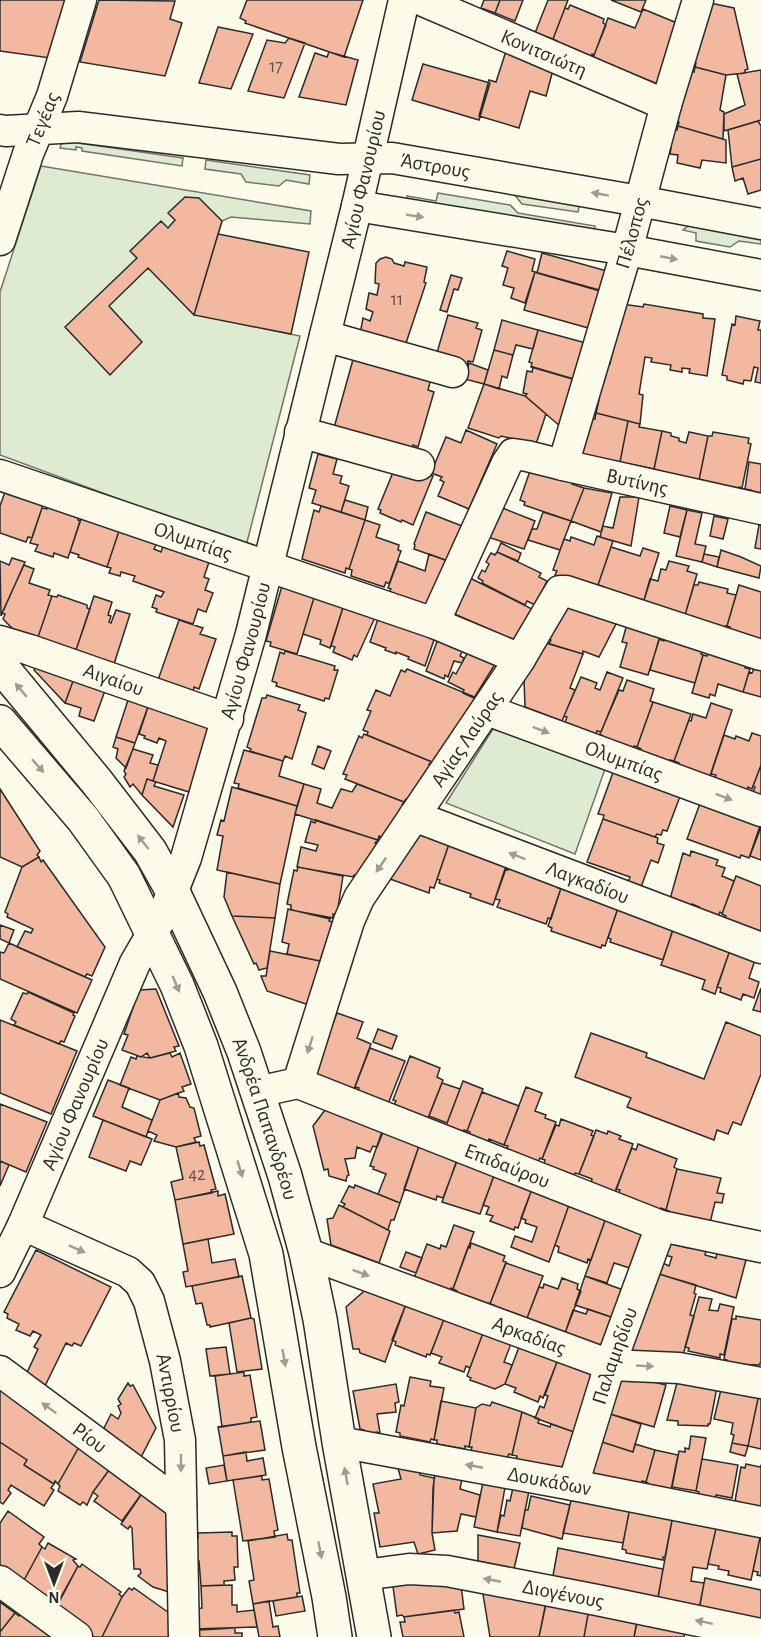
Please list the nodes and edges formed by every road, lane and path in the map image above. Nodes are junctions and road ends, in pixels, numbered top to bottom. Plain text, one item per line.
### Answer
1 (81, 0) edge
2 (404, 0) edge
3 (421, 0) edge
4 (698, 0) edge
5 (666, 105) junction
6 (39, 128) junction
7 (0, 130) edge
8 (368, 158) junction
9 (639, 201) junction
10 (357, 206) junction
11 (761, 225) edge
12 (0, 240) edge
13 (627, 250) junction
14 (761, 275) edge
15 (325, 336) junction
16 (453, 372) dead end
17 (300, 432) junction
18 (419, 465) dead end
19 (563, 465) junction
20 (0, 475) edge
21 (761, 509) edge
22 (268, 566) junction
23 (434, 623) junction
24 (0, 641) edge
25 (761, 655) edge
26 (520, 659) junction
27 (0, 665) edge
28 (487, 710) junction
29 (228, 719) junction
30 (1, 726) edge
31 (761, 811) edge
32 (414, 816) junction
33 (173, 892) junction
34 (152, 931) junction
35 (761, 948) edge
36 (298, 1083) junction
37 (257, 1092) junction
38 (661, 1226) junction
39 (13, 1233) edge
40 (761, 1247) edge
41 (306, 1253) junction
42 (0, 1272) edge
43 (610, 1365) junction
44 (0, 1371) edge
45 (761, 1383) edge
46 (339, 1442) junction
47 (573, 1485) junction
48 (181, 1505) junction
49 (761, 1522) edge
50 (364, 1575) junction
51 (0, 1581) edge
52 (752, 1634) edge
53 (77, 1637) edge
54 (183, 1637) edge
55 (335, 1637) edge
56 (374, 1637) edge

1 - 6 street, Τεγέας
2 - 8 street, Αγίου Φανουρίου
3 - 5 street, Κονιτσιώτη
4 - 5 street, Πέλοπος
5 - 9 street, Πέλοπος
6 - 7 street, Άστρους
6 - 8 street, Άστρους
6 - 12 street, Τεγέας
9 -> 8 street, Άστρους
8 - 10 street, Αγίου Φανουρίου
9 - 11 street, Άστρους
9 - 13 street, Πέλοπος
10 -> 13 street
10 - 15 street, Αγίου Φανουρίου
13 -> 14 street
13 - 19 street, Πέλοπος
15 - 16 street
15 - 17 street, Αγίου Φανουρίου
17 - 18 street
17 - 22 street, Αγίου Φανουρίου
19 - 21 street, Βυτίνης
19 - 23 street, Βυτίνης
20 - 22 street, Ολυμπίας
22 - 23 street, Ολυμπίας
22 - 29 street, Αγίου Φανουρίου
23 - 26 street, Ολυμπίας
24 - 29 street, Αιγαίου
25 - 26 street, Αγίας Λαύρας
26 - 28 street, Αγίας Λαύρας
33 -> 27 main road, Ανδρέα Παπανδρέου
28 -> 31 street, Ολυμπίας
28 - 32 street, Αγίας Λαύρας
29 - 33 street, Αγίου Φανουρίου
30 -> 34 main road, Ανδρέα Παπανδρέου
35 -> 32 street, Λαγκαδίου
32 -> 36 street, Αγίας Λαύρας
33 - 34 street, Αγίου Φανουρίου
33 - 37 main road, Ανδρέα Παπανδρέου
34 - 39 street, Αγίου Φανουρίου
34 -> 55 main road, Ανδρέα Παπανδρέου
36 - 37 street
36 - 38 street, Επιδαύρου
37 - 41 main road, Ανδρέα Παπανδρέου
38 - 40 street, Επιδαύρου
38 - 43 street, Παλαμηδίου
39 - 42 street, Αγίου Φανουρίου
39 -> 48 street, Αντιρρίου
41 -> 43 street, Αρκαδίας
41 - 46 main road, Ανδρέα Παπανδρέου
43 -> 45 street, Αρκαδίας
43 - 47 street, Παλαμηδίου
48 -> 44 street, Ρίου
47 -> 46 street, Δουκάδων
50 -> 46 main road, Ανδρέα Παπανδρέου
47 - 49 street, Δουκάδων
48 - 54 street, Αντιρρίου
52 -> 50 street, Διογένους
50 - 56 main road, Ανδρέα Παπανδρέου
51 - 53 street

